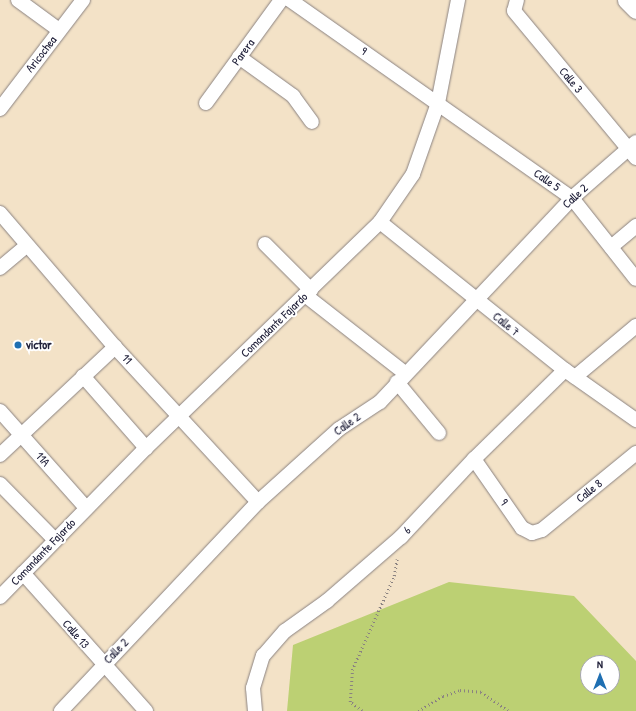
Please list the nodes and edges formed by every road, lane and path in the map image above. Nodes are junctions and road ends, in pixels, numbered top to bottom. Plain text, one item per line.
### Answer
1 (18, 0) edge
2 (83, 0) edge
3 (281, 0) edge
4 (290, 0) edge
5 (458, 0) edge
6 (626, 0) edge
7 (515, 6) edge
8 (636, 10) edge
9 (59, 30) junction
10 (239, 57) junction
11 (438, 102) junction
12 (206, 103) dead end
13 (0, 109) edge
14 (312, 122) dead end
15 (634, 150) edge
16 (572, 198) junction
17 (0, 213) edge
18 (380, 222) junction
19 (636, 226) edge
20 (265, 244) dead end
21 (27, 245) junction
22 (611, 248) junction
23 (0, 268) edge
24 (636, 279) edge
25 (308, 292) junction
26 (476, 299) junction
27 (636, 326) edge
28 (115, 346) junction
29 (570, 374) junction
30 (83, 376) junction
31 (401, 378) junction
32 (0, 411) edge
33 (179, 417) junction
34 (636, 420) edge
35 (439, 433) dead end
36 (20, 434) junction
37 (146, 448) junction
38 (636, 453) edge
39 (0, 455) edge
40 (474, 459) junction
41 (0, 484) edge
42 (258, 502) junction
43 (86, 508) junction
44 (542, 530) joint
45 (401, 537) junction
46 (55, 540) junction
47 (22, 573) junction
48 (0, 597) edge
49 (103, 664) junction
50 (61, 711) edge
51 (146, 711) edge
52 (255, 711) edge
53 (362, 711) edge
54 (418, 711) edge
55 (509, 711) edge

1 - 9 street
2 - 9 street, Aricochea
3 - 10 street, Parera
4 - 11 street, 9
5 - 11 street, Comandante Fajardo
6 - 8 main road
7 - 15 street, Calle 3
9 - 13 street, Aricochea
10 - 12 street, Parera
10 - 14 street
11 - 16 street, Calle 5
11 - 18 street, Comandante Fajardo
15 - 16 street, Calle 2
16 - 22 street, Calle 5
16 - 26 street, Calle 2
17 - 21 street, 11
18 - 25 street, Comandante Fajardo
18 - 26 street, Calle 7
19 - 22 street
20 - 25 street
21 - 23 street
21 - 28 street, 11
22 - 24 street, Calle 5
25 - 31 street
25 - 33 street, Comandante Fajardo
26 - 29 street, Calle 7
26 - 31 street, Calle 2
27 - 29 street, 6
28 - 30 street
28 - 33 street, 11
29 - 34 street, Calle 7
29 - 40 street, 6
30 - 36 street
30 - 37 street
31 - 35 street
31 - 42 street, Calle 2
32 - 36 street, 11A
33 - 37 street, Comandante Fajardo
33 - 42 street, 11
36 - 39 street
36 - 43 street, 11A
37 - 43 street, Comandante Fajardo
38 - 44 street, Calle 8
40 - 44 street, 9
40 - 45 street, 6
41 - 46 street
42 - 49 street, Calle 2
43 - 46 street, Comandante Fajardo
45 - 52 street, 6
45 - 53 path
46 - 47 street, Comandante Fajardo
47 - 48 street, Comandante Fajardo
47 - 49 street, Calle 13
49 - 50 street, Calle 2
49 - 51 street, Calle 13
54 - 55 path

